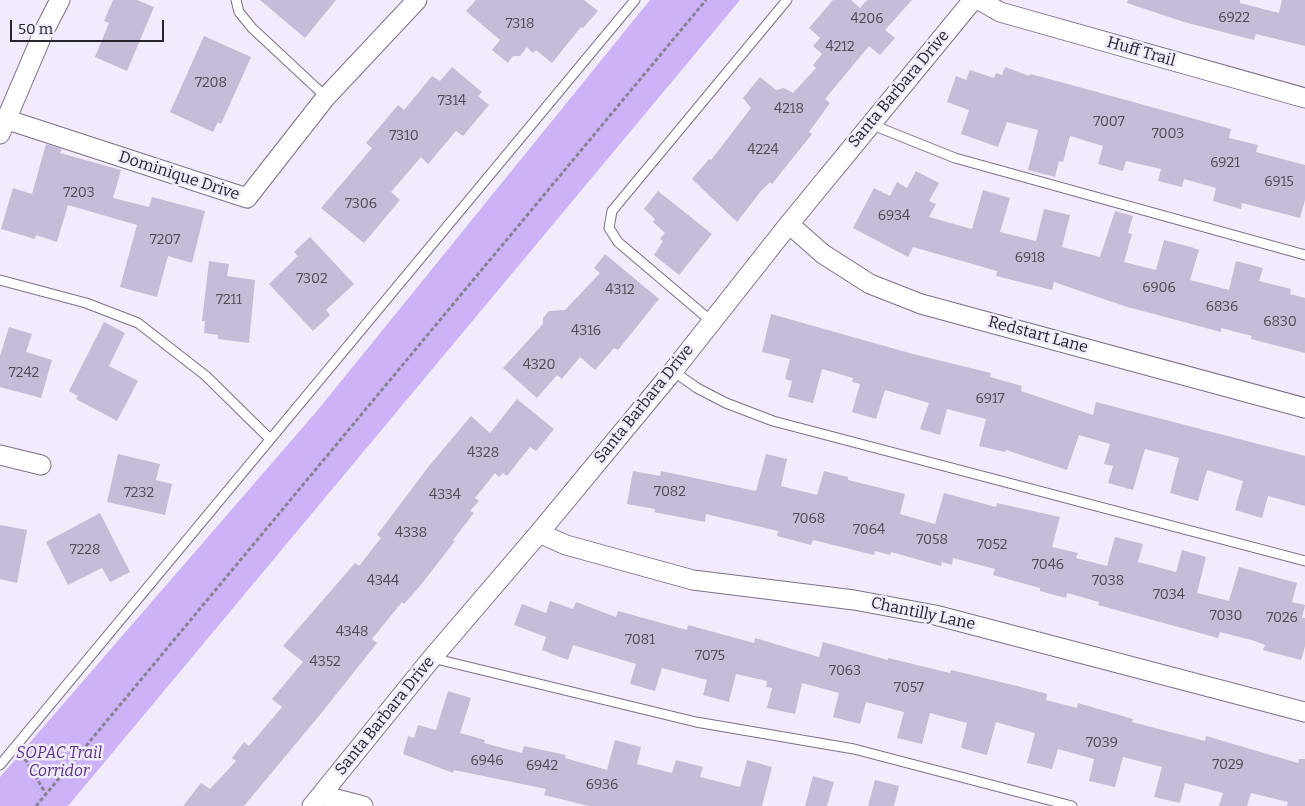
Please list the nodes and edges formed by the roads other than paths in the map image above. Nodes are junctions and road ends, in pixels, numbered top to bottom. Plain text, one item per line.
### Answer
1 (60, 0) edge
2 (236, 0) edge
3 (417, 0) edge
4 (635, 0) edge
5 (787, 0) edge
6 (973, 0) edge
7 (979, 0) edge
8 (326, 97) junction
9 (1305, 98) edge
10 (870, 124) junction
11 (3, 127) edge
12 (789, 224) junction
13 (1305, 255) edge
14 (0, 280) edge
15 (711, 321) junction
16 (673, 371) junction
17 (1305, 408) edge
18 (270, 439) junction
19 (0, 455) edge
20 (41, 465) dead end
21 (539, 533) junction
22 (1305, 561) edge
23 (432, 658) junction
24 (1305, 712) edge
25 (0, 765) edge
26 (317, 801) edge
27 (363, 806) edge
28 (1072, 806) edge

1 - 11 street
2 - 8 lane
3 - 8 street, Dominique Drive
4 - 18 lane
5 - 15 lane
6 - 10 street, Santa Barbara Drive
7 - 9 street, Huff Trail
8 - 11 street, Dominique Drive
10 - 12 street, Santa Barbara Drive
10 - 13 lane
12 - 15 street, Santa Barbara Drive
12 - 17 street, Redstart Lane
14 - 18 lane
15 - 16 street, Santa Barbara Drive
16 - 21 street, Santa Barbara Drive
16 - 22 lane
18 - 25 lane
19 - 20 street
21 - 23 street, Santa Barbara Drive
21 - 24 street, Chantilly Lane
23 - 26 street, Santa Barbara Drive
23 - 28 lane
26 - 27 street

